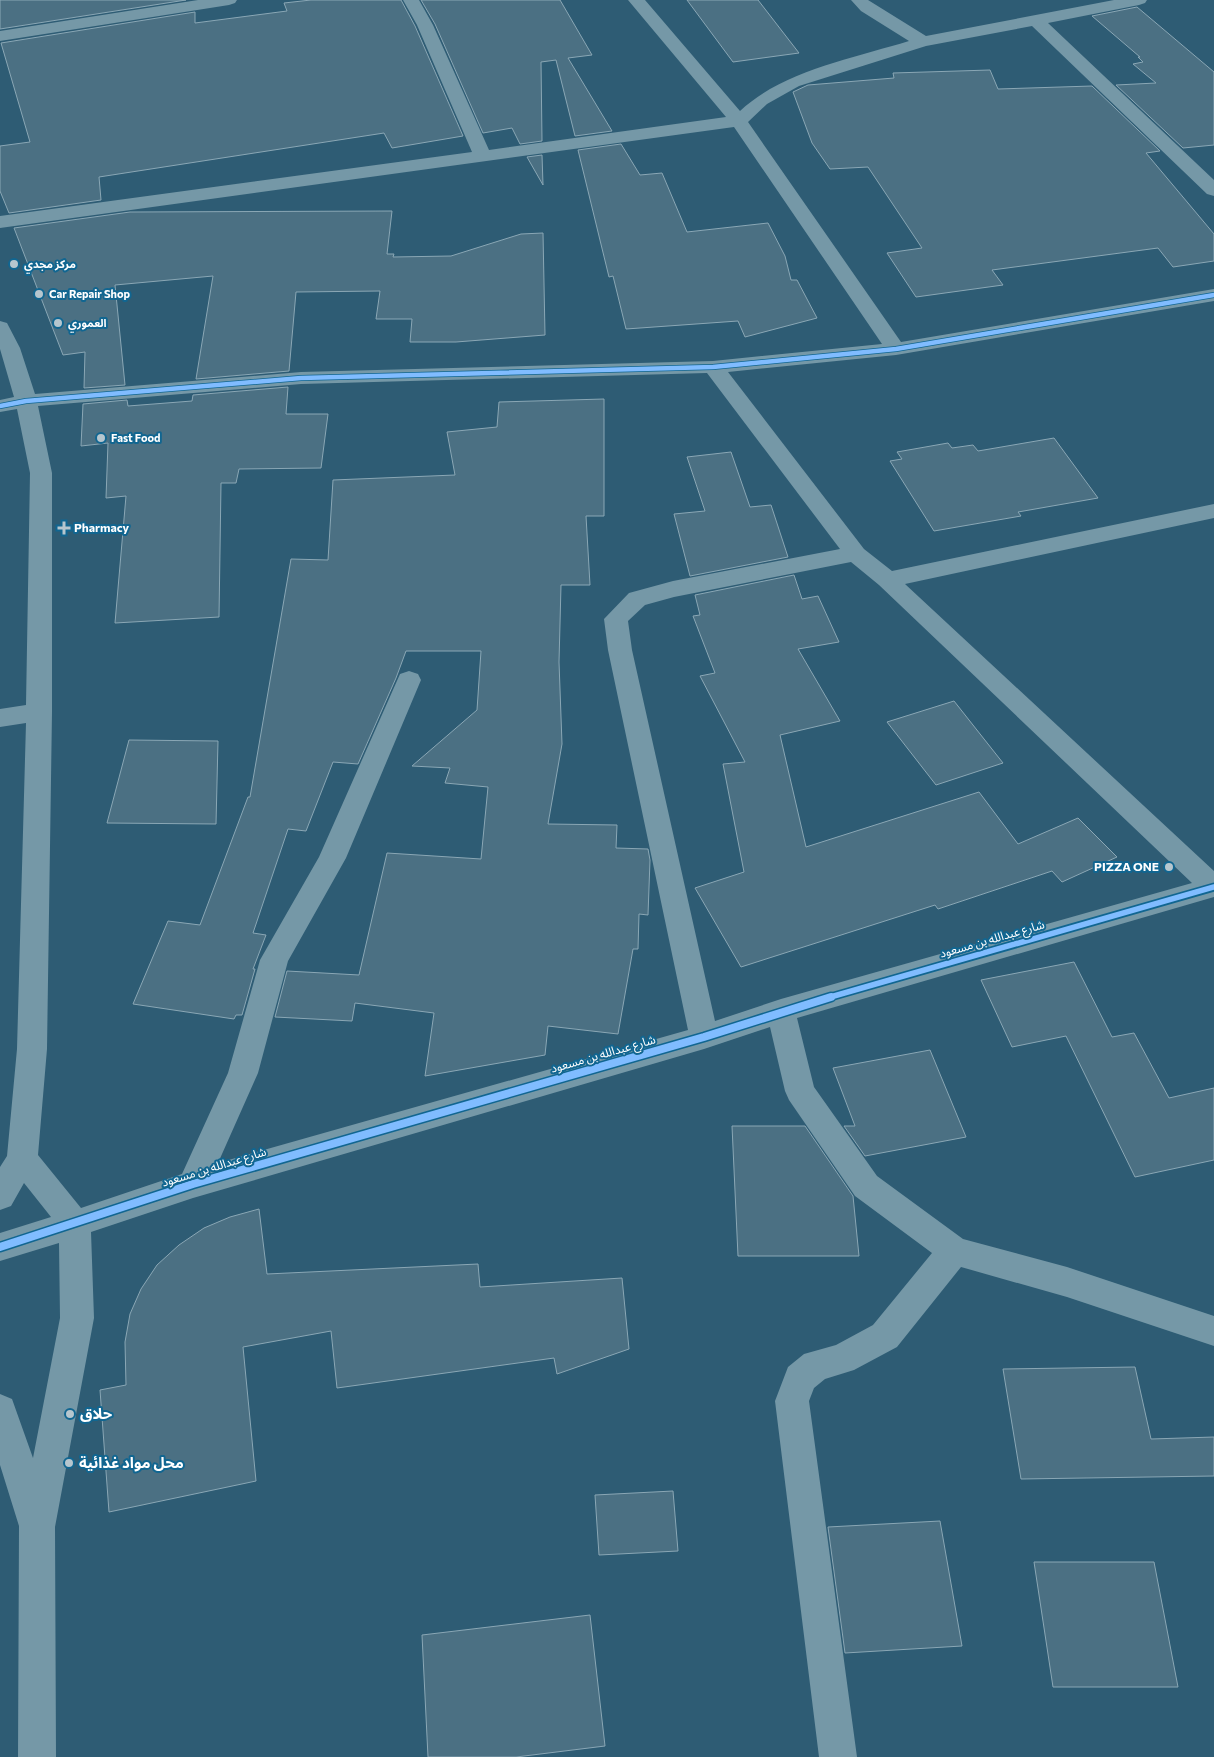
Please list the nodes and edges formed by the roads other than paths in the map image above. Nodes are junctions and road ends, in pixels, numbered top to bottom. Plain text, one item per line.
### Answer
1 (135, 0) edge
2 (229, 0) edge
3 (411, 0) edge
4 (636, 0) edge
5 (859, 0) edge
6 (1139, 0) edge
7 (1034, 19) junction
8 (0, 21) edge
9 (0, 36) edge
10 (923, 42) junction
11 (739, 121) junction
12 (483, 156) junction
13 (1214, 190) edge
14 (0, 222) edge
15 (1214, 295) edge
16 (0, 327) edge
17 (896, 349) junction
18 (713, 367) junction
19 (26, 401) junction
20 (0, 406) edge
21 (1214, 511) edge
22 (856, 554) junction
23 (887, 580) junction
24 (409, 680) dead end
25 (39, 712) junction
26 (0, 718) edge
27 (1214, 887) edge
28 (781, 1011) junction
29 (704, 1037) junction
30 (22, 1158) junction
31 (193, 1184) junction
32 (0, 1196) edge
33 (75, 1224) junction
34 (0, 1247) edge
35 (954, 1251) junction
36 (1214, 1331) edge
37 (0, 1410) edge
38 (37, 1527) junction
39 (37, 1757) edge
40 (838, 1757) edge

1 - 8 street
2 - 9 street
3 - 12 street
4 - 11 street
5 - 10 street
6 - 7 street
7 - 10 street
7 - 13 street
10 - 11 street
11 - 12 street
11 - 17 street
12 - 14 street
15 - 17 street
16 - 19 street
17 - 18 street
18 - 19 street
18 - 22 street
19 - 20 street
19 - 25 street
21 - 23 street
22 - 23 street
22 - 29 street
23 - 27 street
24 - 31 street
25 - 26 street
25 - 30 street
27 - 28 street, شارع عبدالله بن مسعود
28 - 29 street, شارع عبدالله بن مسعود
28 - 35 street
29 - 31 street, شارع عبدالله بن مسعود
30 - 32 street
30 - 33 street
31 - 33 street, شارع عبدالله بن مسعود
33 - 34 street, شارع عبدالله بن مسعود
33 - 38 street
35 - 36 street
35 - 40 street
37 - 38 street
38 - 39 street

